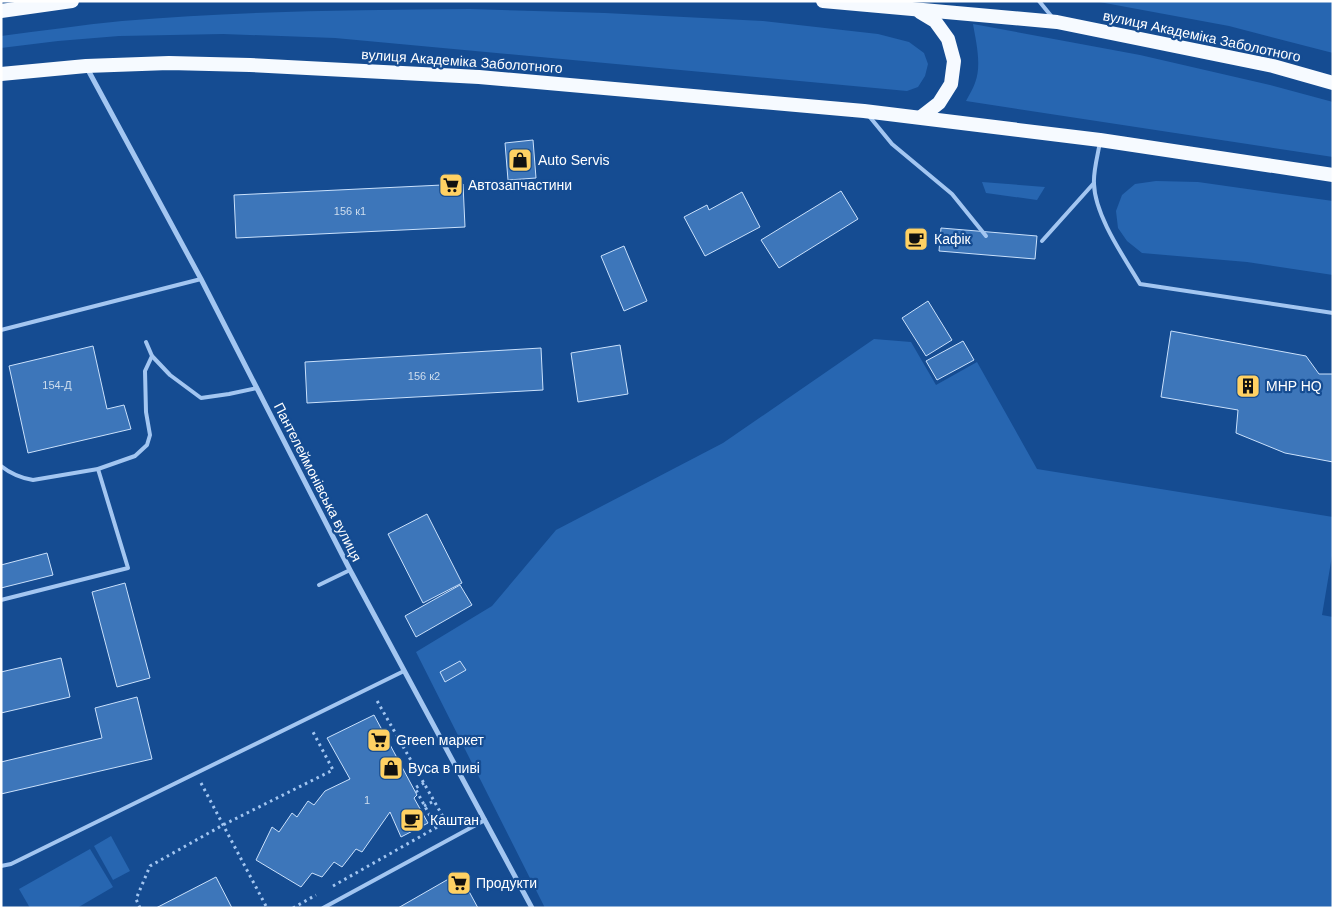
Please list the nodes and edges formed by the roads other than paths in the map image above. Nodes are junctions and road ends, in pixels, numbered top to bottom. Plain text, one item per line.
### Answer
1 (72, 1) edge
2 (823, 1) edge
3 (1039, 1) edge
4 (915, 9) junction
5 (1, 11) edge
6 (1057, 22) junction
7 (86, 66) junction
8 (1, 74) edge
9 (1333, 83) edge
10 (864, 111) junction
11 (921, 117) junction
12 (1100, 140) junction
13 (1333, 176) edge
14 (1094, 183) junction
15 (986, 236) dead end
16 (1042, 240) dead end
17 (201, 279) junction
18 (1333, 312) edge
19 (1, 330) edge
20 (146, 342) dead end
21 (152, 356) junction
22 (257, 388) junction
23 (1, 466) edge
24 (98, 469) junction
25 (350, 570) junction
26 (319, 585) dead end
27 (1, 600) edge
28 (404, 671) junction
29 (485, 820) junction
30 (1, 866) edge
31 (323, 908) edge
32 (532, 908) edge

1 - 5 highway
2 - 4 highway, вулиця Академіка Заболотного
3 - 6 lane
4 - 6 highway, вулиця Академіка Заболотного
4 - 11 highway, вулиця Академіка Заболотного
6 - 9 highway, вулиця Академіка Заболотного
7 - 8 highway, вулиця Академіка Заболотного
7 - 10 highway, вулиця Академіка Заболотного
7 - 17 street, Пантелеймонівська вулиця
10 - 11 highway, вулиця Академіка Заболотного
10 - 15 lane
11 - 12 highway, вулиця Академіка Заболотного
12 - 13 highway, вулиця Академіка Заболотного
12 - 14 lane
14 - 16 lane
14 - 18 lane
17 - 19 lane
17 - 22 street, Пантелеймонівська вулиця
20 - 21 lane
21 - 22 lane
21 - 24 lane
22 - 25 street, Пантелеймонівська вулиця
23 - 24 lane
24 - 27 lane
25 - 26 lane
25 - 28 street, Пантелеймонівська вулиця
28 - 29 street, Пантелеймонівська вулиця
28 - 30 lane
29 - 31 lane
29 - 32 street, Пантелеймонівська вулиця

